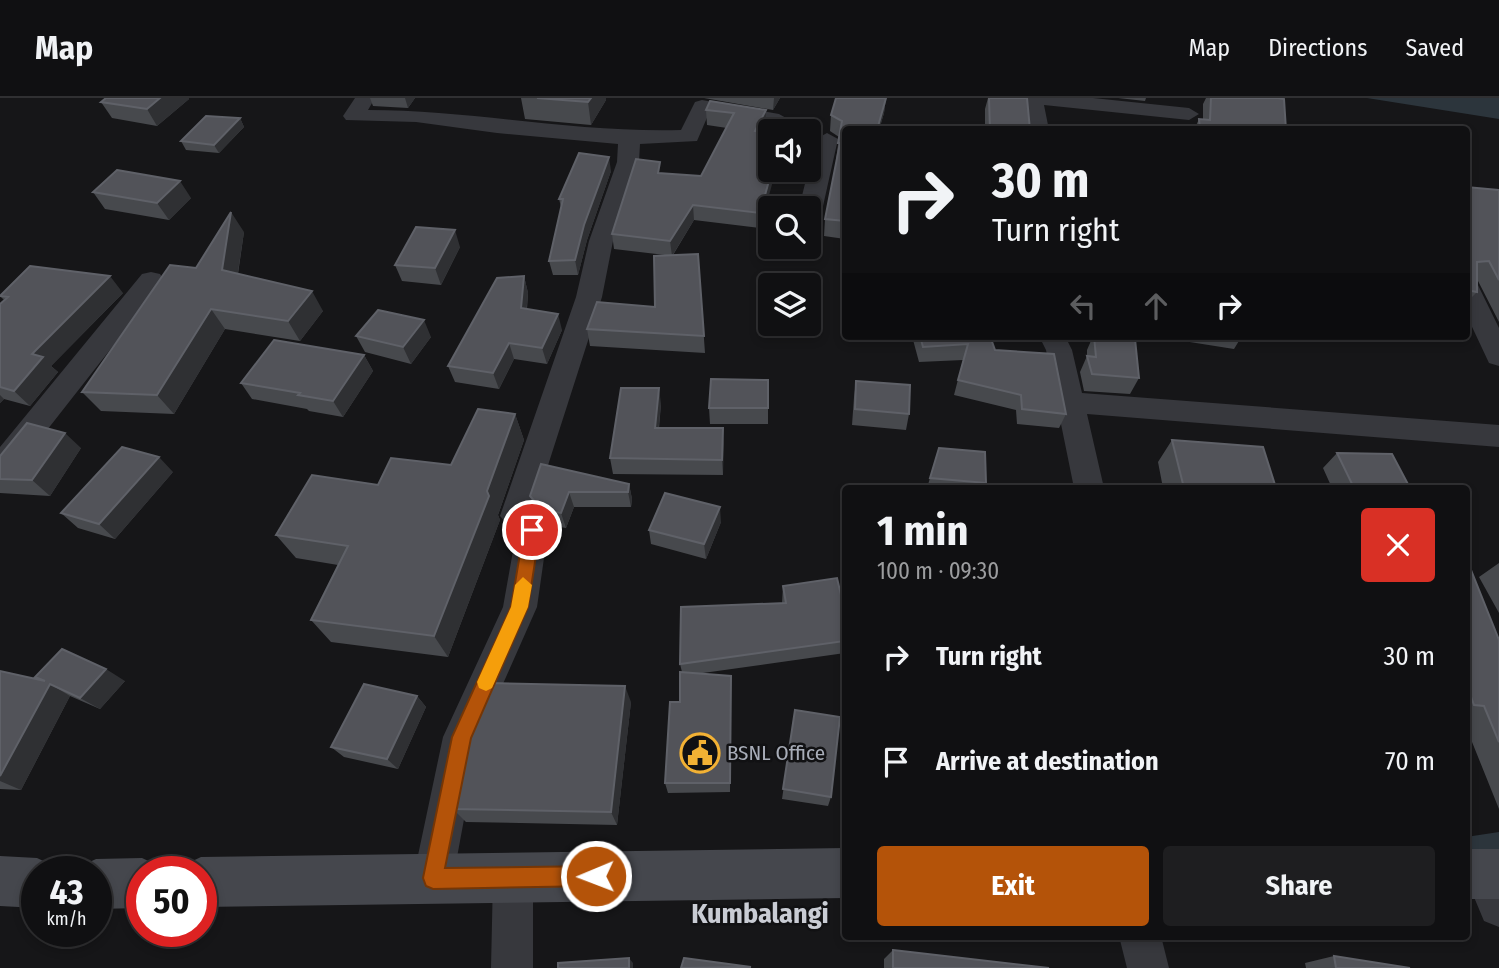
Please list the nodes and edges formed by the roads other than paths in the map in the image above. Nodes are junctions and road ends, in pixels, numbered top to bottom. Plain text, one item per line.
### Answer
1 (365, 98) edge
2 (1189, 114) dead end
3 (774, 119) edge
4 (1037, 126) edge
5 (629, 138) junction
6 (827, 139) edge
7 (814, 196) edge
8 (151, 280) dead end
9 (1470, 294) edge
10 (1054, 340) edge
11 (1499, 356) edge
12 (1068, 402) junction
13 (1499, 436) edge
14 (0, 468) edge
15 (1088, 485) edge
16 (842, 873) edge
17 (513, 877) junction
18 (433, 878) junction
19 (0, 881) edge
20 (21, 882) edge
21 (217, 882) edge
22 (1141, 940) edge
23 (512, 968) edge
24 (1148, 968) edge

1 - 5 street
2 - 4 street
3 - 5 street
5 - 18 street
6 - 7 street
8 - 14 street
9 - 11 street
10 - 12 street
12 - 13 street
12 - 15 street
16 - 17 main road
17 - 18 main road
17 - 23 street
18 - 21 main road
19 - 20 main road
22 - 24 street

